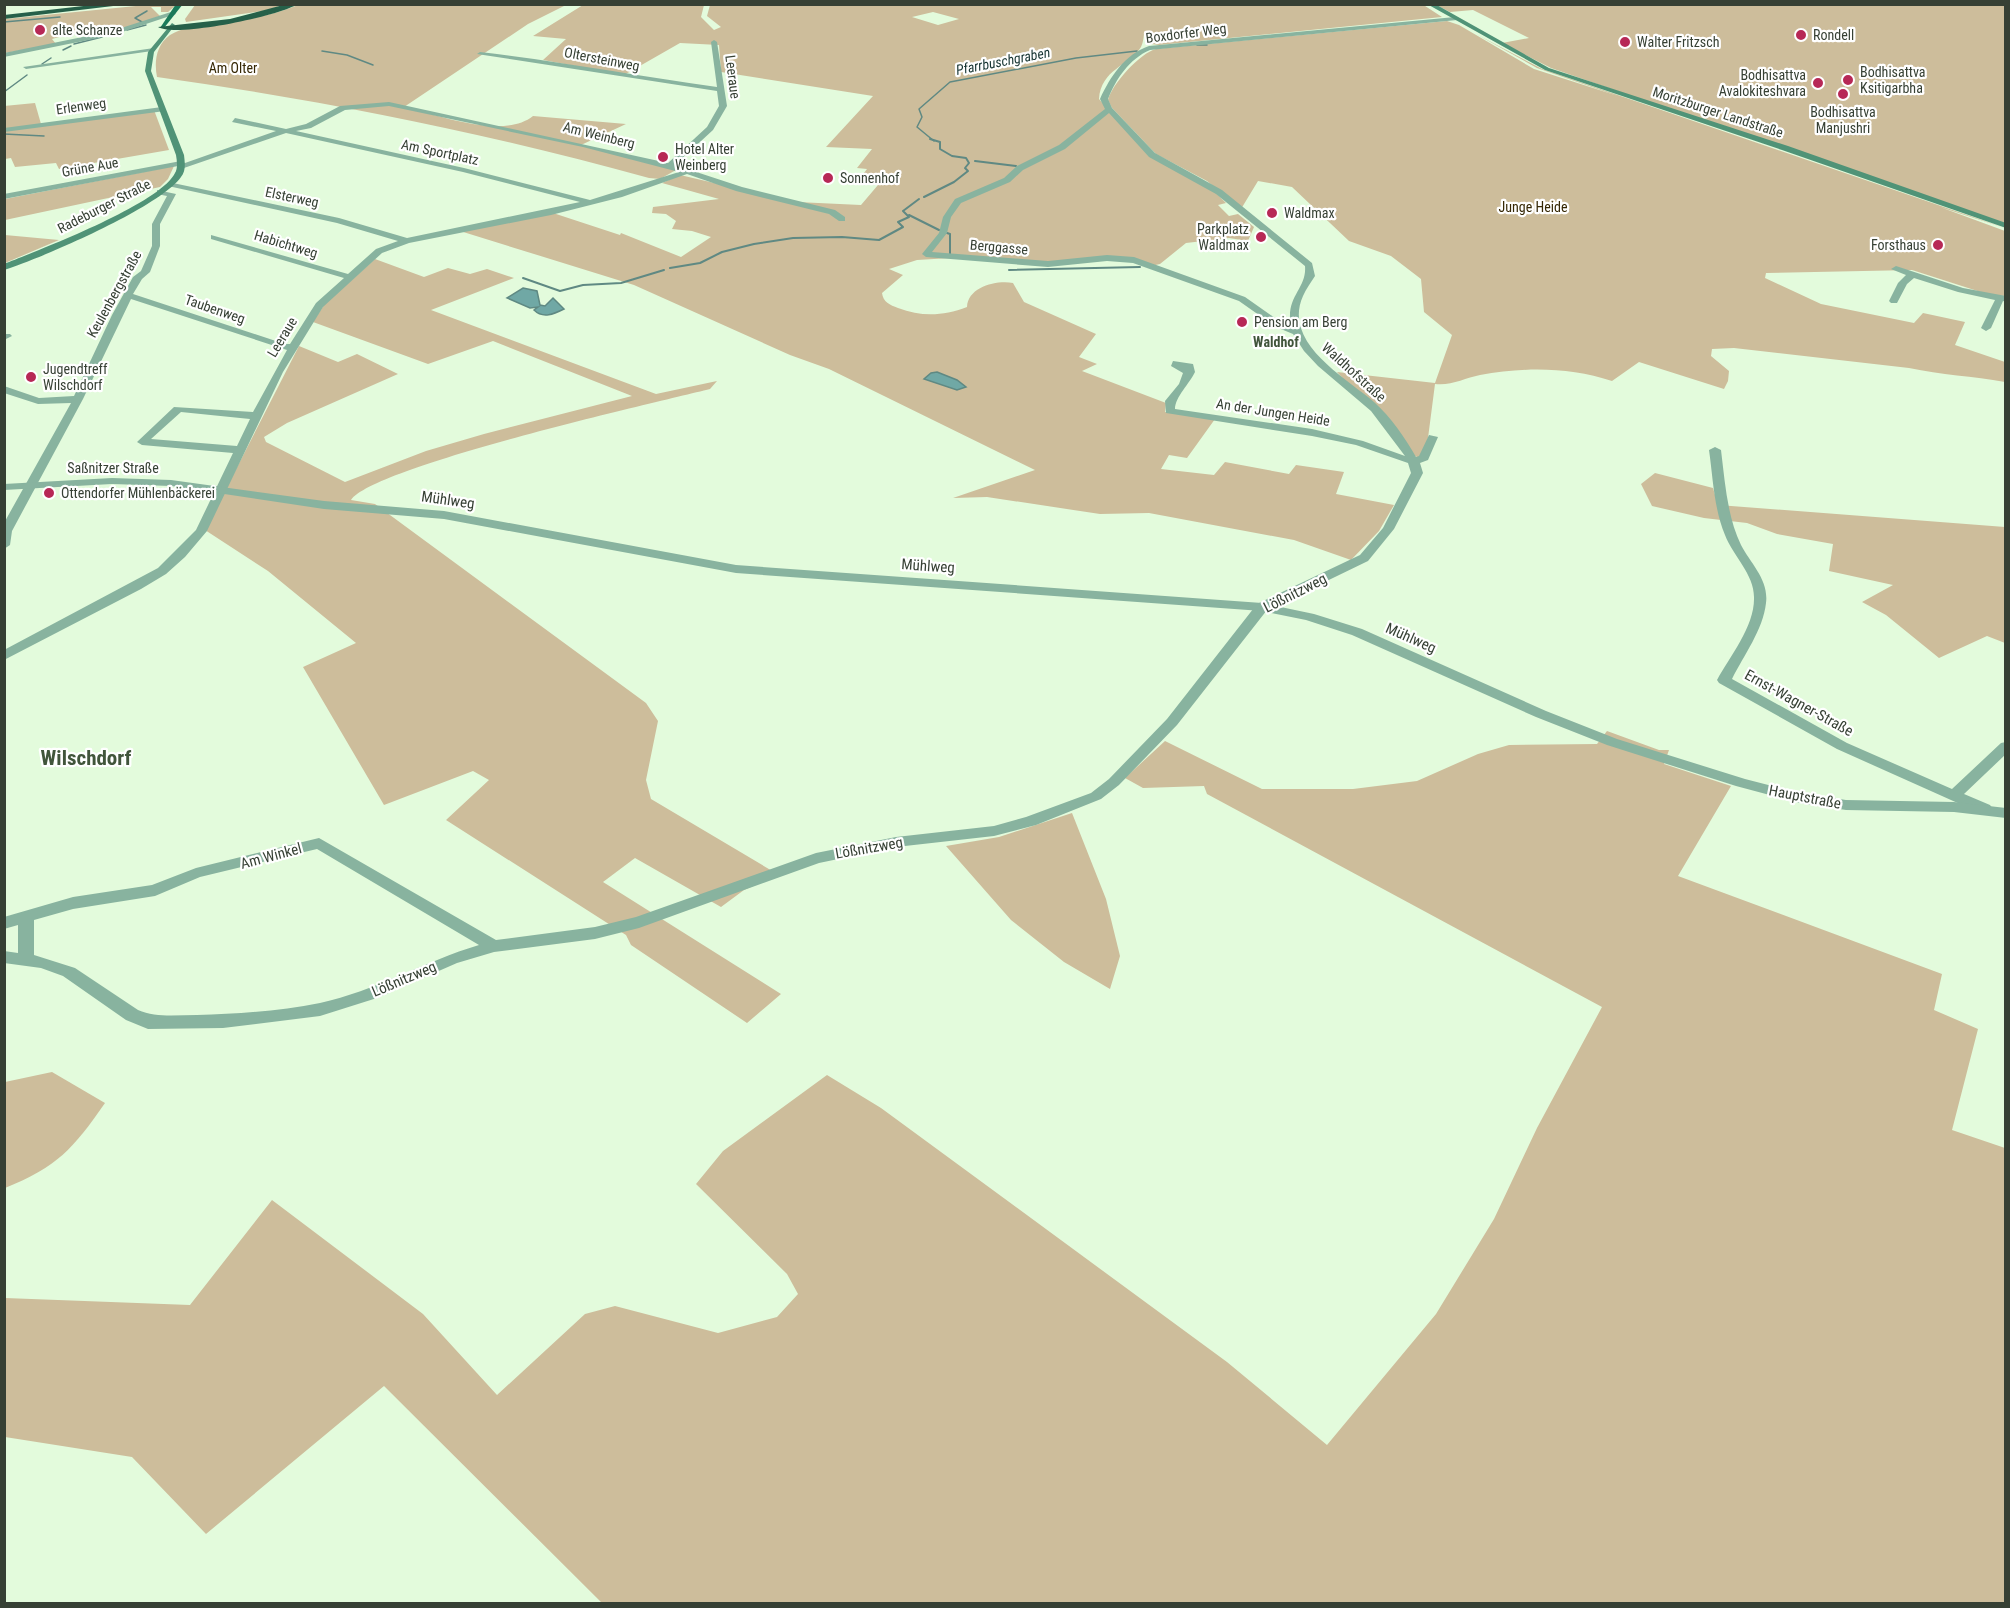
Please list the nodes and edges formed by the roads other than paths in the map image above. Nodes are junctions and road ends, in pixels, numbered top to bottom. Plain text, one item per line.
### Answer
1 (59, 4) edge
2 (90, 4) edge
3 (127, 4) edge
4 (180, 4) edge
5 (188, 4) edge
6 (287, 4) edge
7 (295, 4) edge
8 (1430, 4) edge
9 (18, 11) junction
10 (174, 13) junction
11 (4, 15) edge
12 (1455, 19) junction
13 (172, 26) junction
14 (192, 26) junction
15 (164, 31) junction
16 (714, 42) dead end
17 (152, 49) junction
18 (34, 50) junction
19 (480, 54) dead end
20 (4, 55) edge
21 (719, 89) junction
22 (162, 108) junction
23 (343, 108) joint
24 (1109, 109) junction
25 (235, 120) dead end
26 (4, 130) edge
27 (285, 131) junction
28 (181, 165) junction
29 (670, 166) junction
30 (685, 172) junction
31 (171, 183) junction
32 (160, 192) junction
33 (4, 197) edge
34 (589, 203) junction
35 (842, 219) dead end
36 (2006, 226) edge
37 (214, 237) dead end
38 (407, 241) junction
39 (4, 267) edge
40 (1896, 269) dead end
41 (1912, 274) junction
42 (350, 277) junction
43 (128, 295) junction
44 (2003, 298) edge
45 (1894, 301) dead end
46 (1986, 328) dead end
47 (1297, 332) junction
48 (294, 347) junction
49 (1190, 372) dead end
50 (4, 389) edge
51 (78, 399) junction
52 (258, 416) junction
53 (1433, 437) dead end
54 (242, 450) junction
55 (1715, 450) dead end
56 (1413, 461) junction
57 (30, 485) junction
58 (4, 487) edge
59 (221, 489) junction
60 (4, 545) edge
61 (1262, 607) junction
62 (4, 656) edge
63 (1612, 742) joint
64 (2006, 746) edge
65 (1955, 794) junction
66 (1985, 809) junction
67 (2006, 813) edge
68 (26, 915) junction
69 (4, 923) edge
70 (494, 946) junction
71 (4, 957) edge
72 (26, 960) junction

1 - 9 highway
2 - 9 highway
3 - 11 highway
4 - 10 main road
5 - 13 main road
6 - 13 highway
7 - 14 highway
8 - 12 main road, Moritzburger Landstraße
9 - 11 highway
10 - 15 main road
10 - 18 street
12 - 24 street, Boxdorfer Weg
12 - 36 main road, Moritzburger Landstraße
13 - 14 highway
13 - 15 highway
14 - 15 highway
15 - 17 main road
16 - 21 street, Leeraue
17 - 18 street
17 - 22 main road
18 - 20 street
19 - 21 street, Oltersteinweg
21 - 29 street, Leeraue
22 - 26 street, Erlenweg
22 - 28 main road
23 - 27 street, Am Sportplatz
23 - 29 street, Am Weinberg
24 - 47 street
24 - 47 street, Berggasse
25 - 27 street, Am Sportplatz
27 - 28 street, Am Sportplatz
27 - 34 street, Am Sportplatz
28 - 31 main road, Radeburger Straße
28 - 33 street, Grüne Aue
29 - 30 street, Am Weinberg
30 - 34 street, Leeraue
30 - 35 street, Am Weinberg
31 - 32 main road, Radeburger Straße
31 - 38 street, Elsterweg
32 - 39 main road, Radeburger Straße
32 - 43 street, Keulenbergstraße
34 - 38 street, Leeraue
37 - 42 street, Habichtweg
38 - 42 street, Leeraue
40 - 41 street
41 - 44 street
41 - 45 street
42 - 48 street, Leeraue
43 - 48 street, Taubenweg
43 - 51 street, Keulenbergstraße
44 - 46 street
47 - 56 street, Waldhofstraße
48 - 52 street, Leeraue
49 - 56 street, An der Jungen Heide
50 - 51 street
51 - 57 street, Keulenbergstraße
52 - 54 street, Leeraue
52 - 54 street
53 - 56 street
54 - 59 street, Leeraue
55 - 65 street, Ernst-Wagner-Straße
56 - 61 street, Lößnitzweg
57 - 58 street, Saßnitzer Straße
57 - 59 street, Saßnitzer Straße
57 - 60 street, Keulenbergstraße
59 - 61 street, Mühlweg
59 - 62 street, Leeraue
61 - 63 street, Mühlweg
61 - 70 street, Lößnitzweg
63 - 66 street, Hauptstraße
64 - 65 street
65 - 66 street, Ernst-Wagner-Straße
66 - 67 street, Hauptstraße
68 - 69 street, Am Winkel
68 - 70 street, Am Winkel
68 - 72 street
70 - 72 street, Lößnitzweg
71 - 72 street

